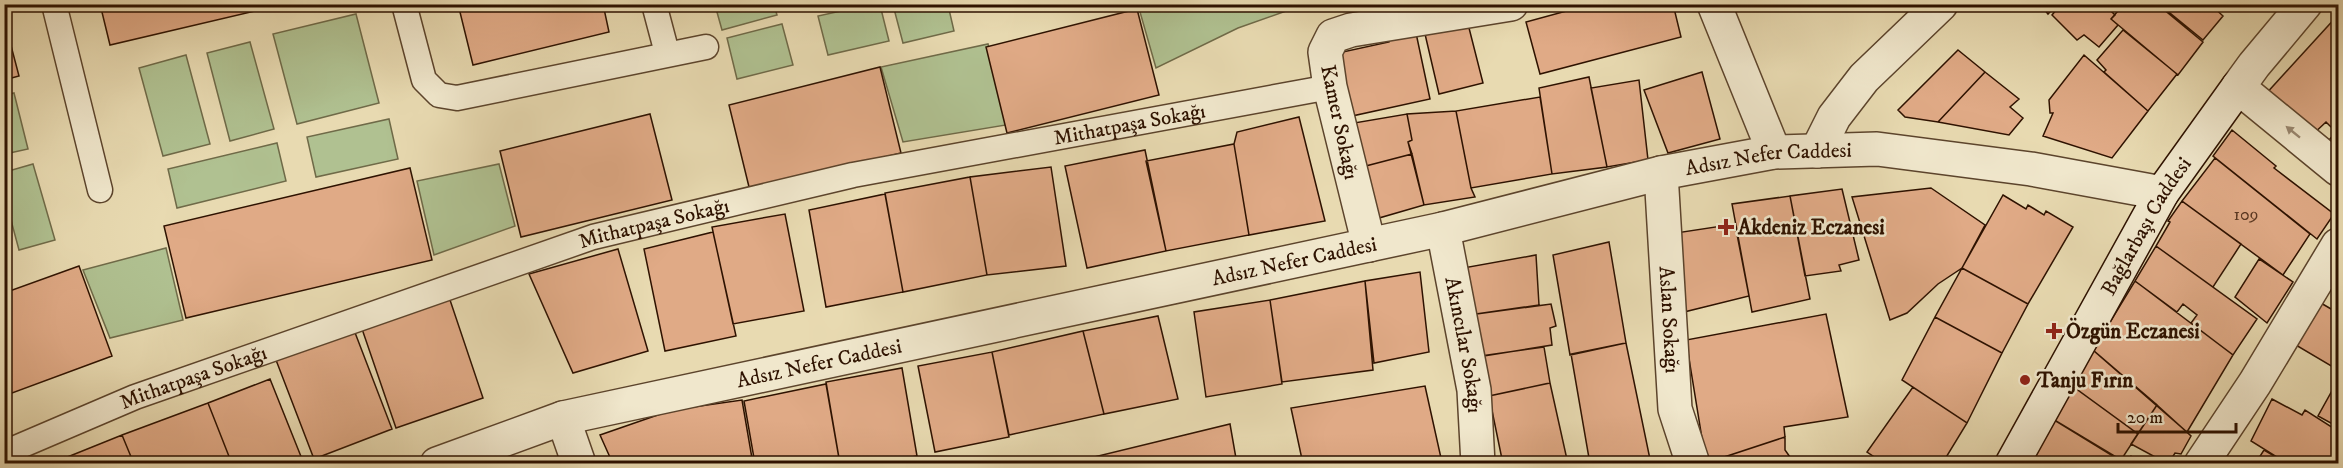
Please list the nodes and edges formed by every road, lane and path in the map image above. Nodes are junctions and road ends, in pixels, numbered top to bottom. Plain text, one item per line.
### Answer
1 (54, 4) edge
2 (404, 4) edge
3 (654, 4) edge
4 (1511, 4) edge
5 (1714, 4) edge
6 (1941, 4) edge
7 (2305, 4) edge
8 (706, 47) dead end
9 (667, 53) junction
10 (1330, 87) junction
11 (2238, 87) junction
12 (1817, 151) junction
13 (1774, 152) junction
14 (2338, 168) edge
15 (1660, 172) junction
16 (100, 190) dead end
17 (2162, 193) junction
18 (1443, 229) junction
19 (1369, 245) junction
20 (2338, 245) edge
21 (563, 418) junction
22 (4, 453) edge
23 (437, 464) edge
24 (579, 464) edge
25 (1478, 464) edge
26 (1693, 464) edge
27 (2012, 464) edge
28 (2201, 464) edge

1 - 16 lane
2 - 9 lane
3 - 9 lane
4 - 10 street, Kamer Sokağı
5 - 13 street
6 - 12 street
7 - 11 street, Bağlarbaşı Caddesi
8 - 9 lane
10 - 19 street, Kamer Sokağı
10 - 22 lane, Mithatpaşa Sokağı
14 -> 11 street
11 - 17 street, Bağlarbaşı Caddesi
12 - 13 street, Adsız Nefer Caddesi
12 - 17 street, Adsız Nefer Caddesi
13 - 15 street, Adsız Nefer Caddesi
15 - 18 street, Adsız Nefer Caddesi
15 - 26 street, Aslan Sokağı
17 - 27 street, Bağlarbaşı Caddesi
18 - 19 street, Adsız Nefer Caddesi
18 - 25 street, Akıncılar Sokağı
19 - 21 street, Adsız Nefer Caddesi
20 - 28 street
21 - 23 street, Adsız Nefer Caddesi
21 - 24 street

